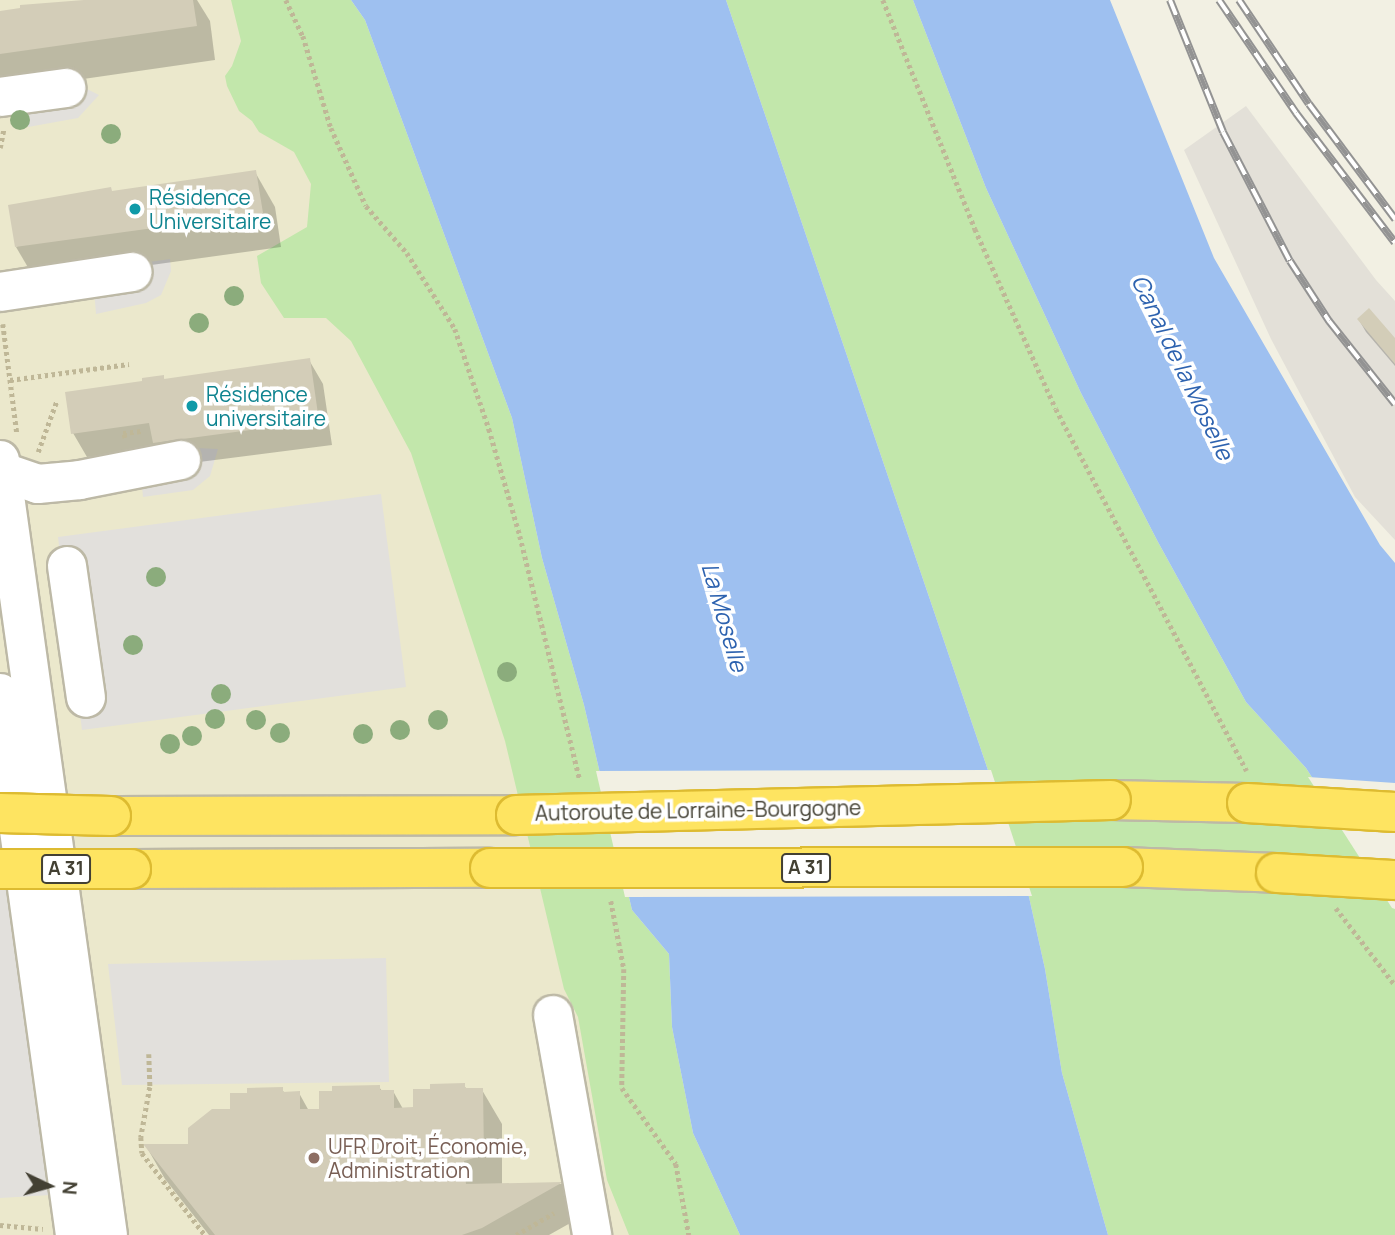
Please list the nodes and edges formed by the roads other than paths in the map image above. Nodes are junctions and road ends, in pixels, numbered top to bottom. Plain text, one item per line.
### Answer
1 (66, 88) dead end
2 (0, 97) edge
3 (133, 272) dead end
4 (1, 304) edge
5 (181, 460) dead end
6 (10, 471) edge
7 (67, 566) dead end
8 (76, 631) junction
9 (26, 638) junction
10 (0, 693) edge
11 (86, 698) dead end
12 (1395, 812) edge
13 (0, 813) edge
14 (0, 869) edge
15 (1395, 880) edge
16 (553, 1015) dead end
17 (62, 1233) edge
18 (108, 1235) edge
19 (592, 1235) edge

1 - 2 street
3 - 4 street
5 - 6 street
6 - 9 street
7 - 8 street
8 - 9 street
8 - 11 street
9 - 18 street
10 - 17 street
12 - 13 highway, Autoroute de Lorraine-Bourgogne, bridge
14 - 15 highway, A 31, bridge
16 - 19 street

